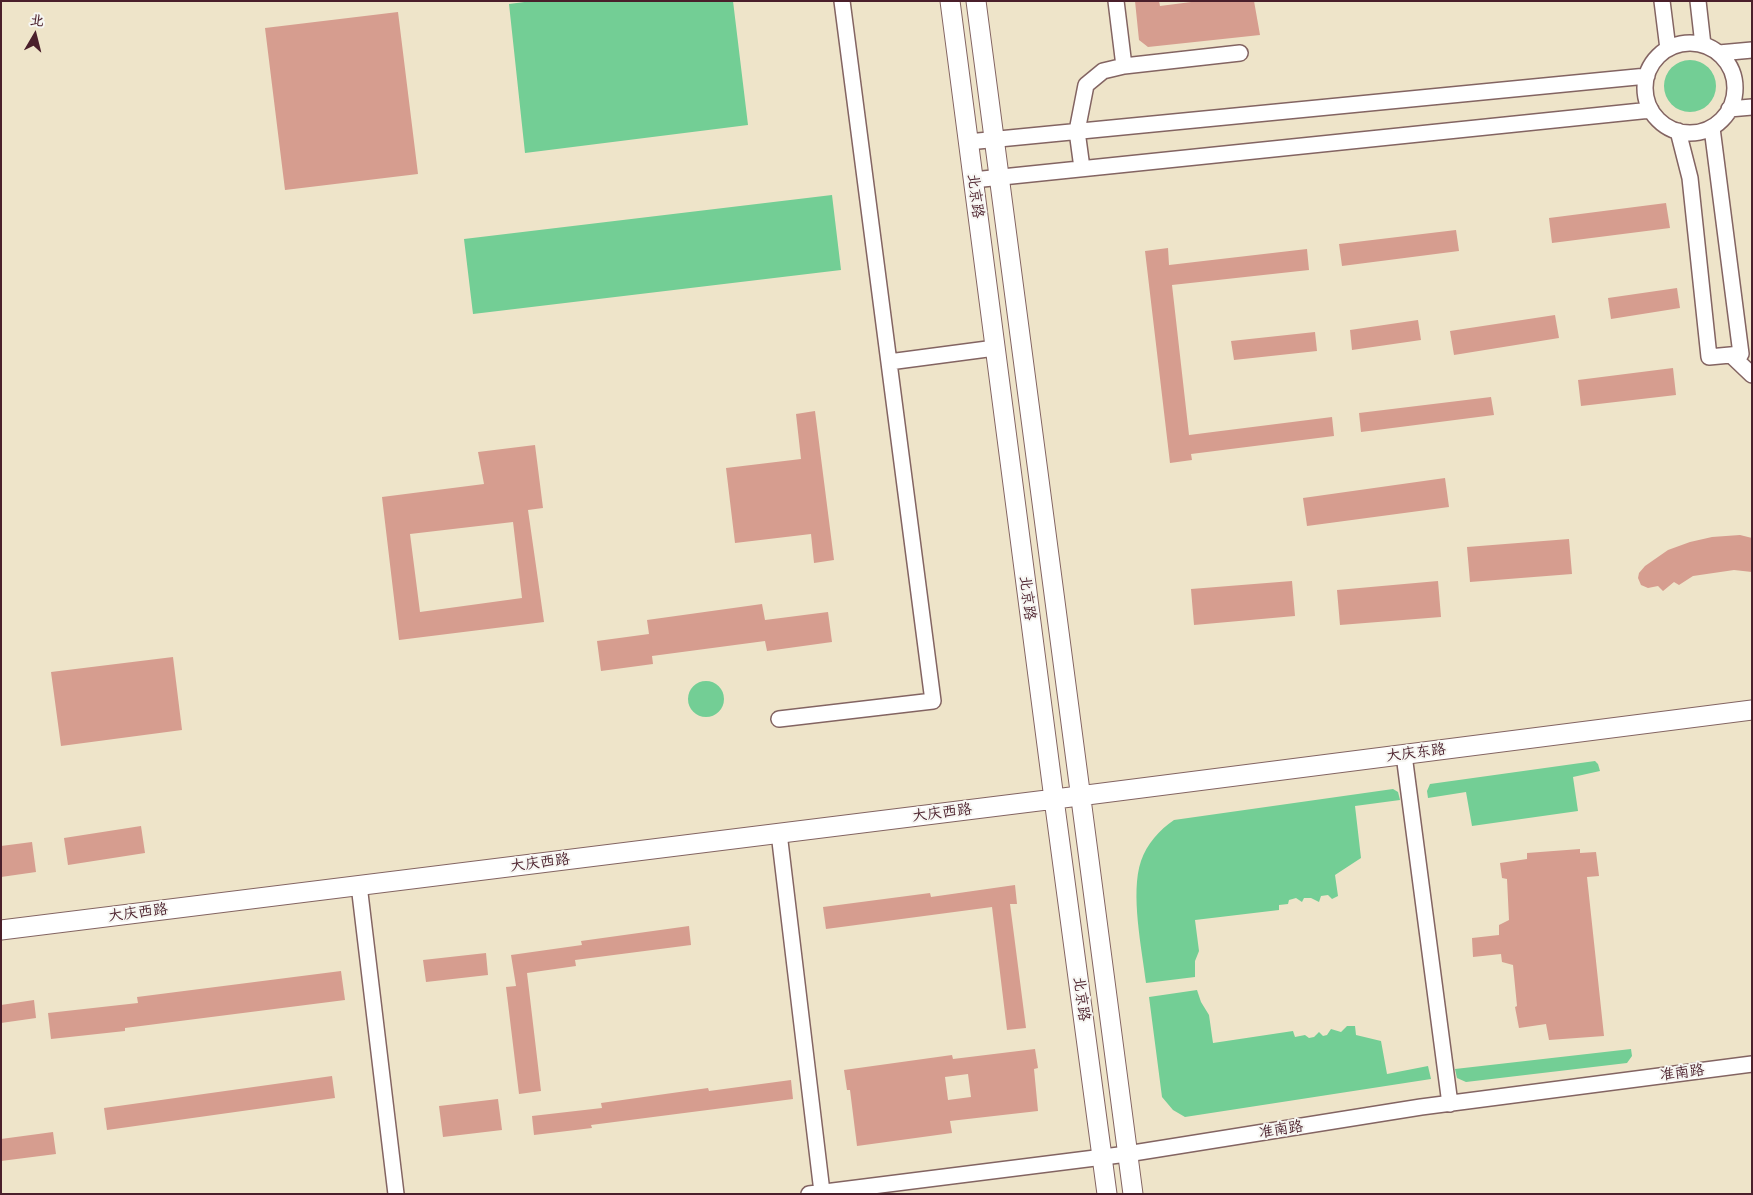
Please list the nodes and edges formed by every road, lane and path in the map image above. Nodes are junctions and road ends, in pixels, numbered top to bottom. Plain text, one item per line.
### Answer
1 (842, 1) edge
2 (950, 1) edge
3 (976, 1) edge
4 (1116, 1) edge
5 (1662, 1) edge
6 (1698, 1) edge
7 (1703, 45) junction
8 (1668, 49) junction
9 (1752, 50) edge
10 (1240, 53) dead end
11 (1719, 53) junction
12 (1124, 66) junction
13 (1647, 76) junction
14 (1752, 107) edge
15 (1730, 109) junction
16 (1651, 110) junction
17 (1712, 128) junction
18 (1077, 132) junction
19 (1678, 132) junction
20 (994, 139) junction
21 (968, 142) junction
22 (1082, 168) junction
23 (999, 177) junction
24 (974, 180) junction
25 (995, 348) junction
26 (1731, 355) junction
27 (889, 362) junction
28 (1752, 375) edge
29 (1752, 710) edge
30 (779, 719) dead end
31 (1404, 755) junction
32 (1080, 796) junction
33 (1054, 799) junction
34 (779, 833) junction
35 (359, 885) junction
36 (1, 930) edge
37 (1752, 1064) edge
38 (1450, 1104) junction
39 (1127, 1154) junction
40 (1102, 1157) junction
41 (816, 1193) edge
42 (396, 1194) edge
43 (1106, 1194) edge
44 (1132, 1194) edge

1 - 27 street
2 - 21 main road, 北京路
3 - 20 main road, 北京路
4 - 12 street
5 - 8 street
6 - 7 street
7 - 8 street
7 - 11 street
8 - 13 street
9 - 11 street
10 - 12 street
11 - 15 street
12 - 18 street
13 - 16 street
13 - 18 street
14 - 15 street
15 - 17 street
16 - 19 street
16 - 22 street
17 - 19 street
17 - 26 street
18 - 20 street
18 - 22 street
19 - 26 street
20 - 21 street
20 - 23 main road, 北京路
21 - 24 main road, 北京路
22 - 23 street
23 - 24 street
23 - 32 main road, 北京路
24 - 25 main road, 北京路
25 - 27 street
25 - 33 main road, 北京路
26 - 28 street
27 - 30 street
29 - 31 main road, 大庆东路
31 - 32 main road, 大庆东路
31 - 38 street
32 - 33 main road, 大庆西路
32 - 39 main road, 北京路
33 - 34 main road, 大庆西路
33 - 40 main road, 北京路
34 - 35 main road, 大庆西路
34 - 41 street
35 - 36 main road, 大庆西路
35 - 42 street
37 - 38 street, 准南路
38 - 39 street, 准南路
39 - 40 street, 准南路
39 - 44 main road, 北京路
40 - 41 street, 准南路
40 - 43 main road, 北京路

